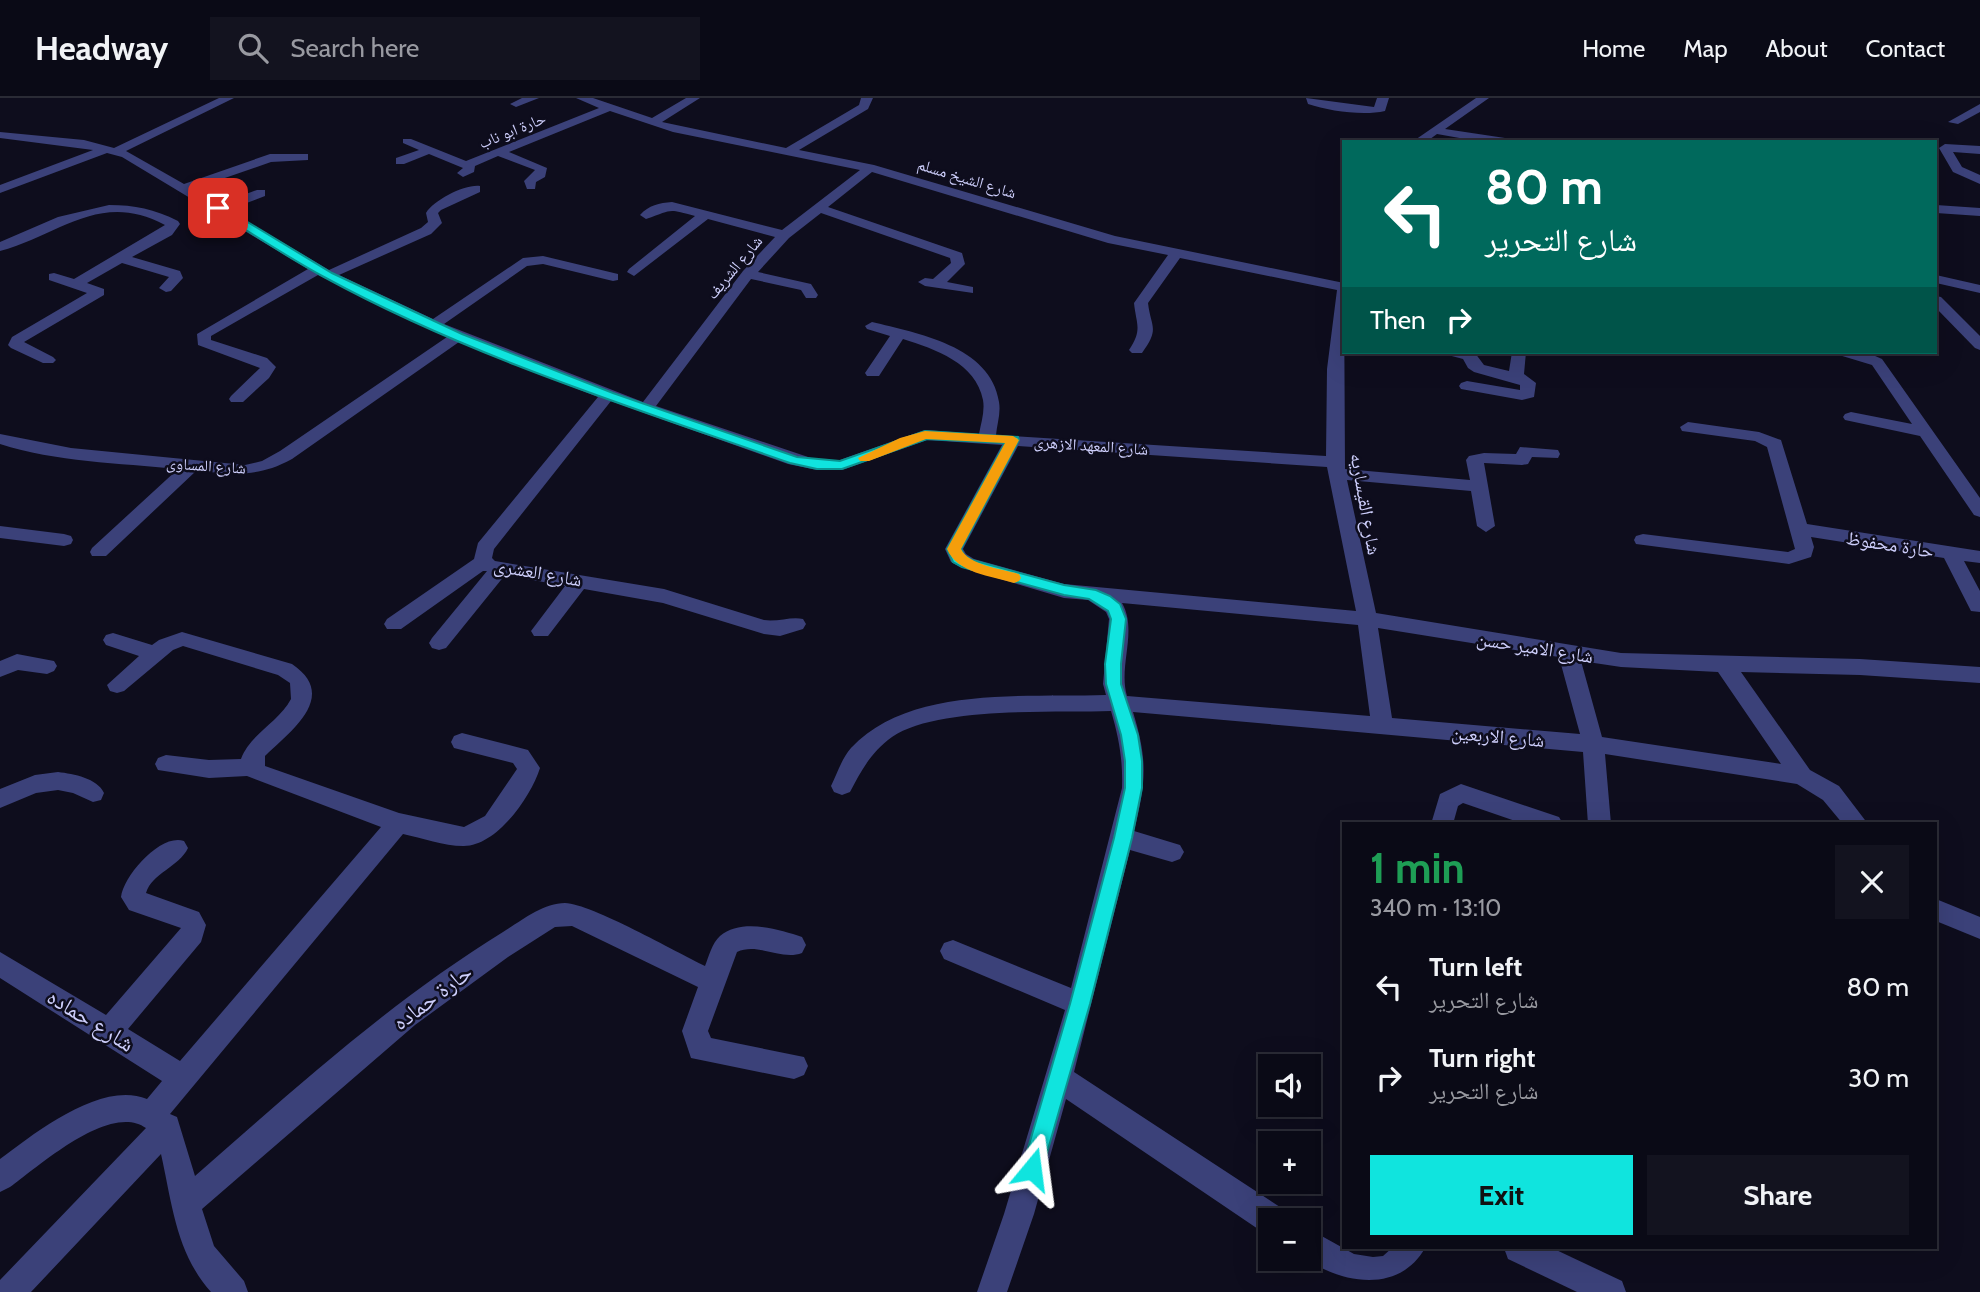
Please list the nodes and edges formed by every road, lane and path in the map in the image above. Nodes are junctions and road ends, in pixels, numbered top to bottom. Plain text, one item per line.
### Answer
1 (228, 98) edge
2 (533, 98) edge
3 (582, 98) edge
4 (694, 98) edge
5 (867, 98) edge
6 (1312, 98) edge
7 (1383, 98) edge
8 (1483, 98) edge
9 (516, 104) dead end
10 (1980, 107) edge
11 (608, 108) junction
12 (156, 115) dead end
13 (181, 120) junction
14 (1954, 122) dead end
15 (652, 123) junction
16 (1437, 131) junction
17 (0, 135) edge
18 (1421, 140) edge
19 (1493, 140) edge
20 (407, 141) dead end
21 (112, 150) junction
22 (430, 150) junction
23 (1980, 150) edge
24 (789, 151) junction
25 (497, 152) junction
26 (304, 157) dead end
27 (400, 161) dead end
28 (466, 165) junction
29 (870, 167) junction
30 (457, 176) dead end
31 (1980, 180) edge
32 (530, 186) dead end
33 (0, 189) edge
34 (476, 189) dead end
35 (191, 192) junction
36 (261, 192) dead end
37 (817, 207) junction
38 (218, 208) junction
39 (1937, 209) edge
40 (1980, 212) edge
41 (706, 214) junction
42 (153, 215) junction
43 (646, 215) dead end
44 (784, 235) junction
45 (0, 247) edge
46 (1176, 254) junction
47 (120, 258) junction
48 (323, 272) junction
49 (634, 272) dead end
50 (748, 274) junction
51 (54, 277) dead end
52 (612, 277) dead end
53 (1937, 279) edge
54 (75, 284) junction
55 (166, 288) dead end
56 (1980, 289) edge
57 (968, 290) dead end
58 (1342, 294) edge
59 (811, 295) dead end
60 (1937, 301) edge
61 (1342, 311) edge
62 (433, 325) junction
63 (872, 326) dead end
64 (899, 334) junction
65 (458, 336) junction
66 (1980, 345) edge
67 (1137, 350) dead end
68 (1462, 354) edge
69 (1519, 354) edge
70 (1858, 354) edge
71 (48, 360) dead end
72 (873, 373) dead end
73 (1516, 376) junction
74 (1467, 386) dead end
75 (608, 395) junction
76 (237, 399) dead end
77 (647, 408) junction
78 (1851, 417) dead end
79 (1688, 427) dead end
80 (1925, 432) junction
81 (987, 438) junction
82 (1013, 440) junction
83 (8, 441) edge
84 (0, 452) edge
85 (1552, 454) dead end
86 (191, 466) junction
87 (1336, 468) junction
88 (1478, 486) junction
89 (1980, 511) edge
90 (1486, 526) dead end
91 (1800, 529) junction
92 (0, 532) edge
93 (64, 540) dead end
94 (1643, 540) dead end
95 (99, 552) dead end
96 (1952, 555) junction
97 (1980, 557) edge
98 (492, 564) junction
99 (580, 580) junction
100 (1091, 594) junction
101 (1978, 606) dead end
102 (1367, 619) junction
103 (394, 624) dead end
104 (796, 624) dead end
105 (541, 631) dead end
106 (113, 640) dead end
107 (439, 643) dead end
108 (1568, 653) junction
109 (156, 654) junction
110 (1724, 664) junction
111 (47, 666) dead end
112 (0, 669) edge
113 (1980, 675) edge
114 (117, 685) dead end
115 (1118, 703) junction
116 (1382, 726) junction
117 (462, 742) dead end
118 (1593, 744) junction
119 (166, 764) dead end
120 (253, 766) junction
121 (1802, 776) junction
122 (842, 786) dead end
123 (93, 793) dead end
124 (0, 799) edge
125 (1443, 822) edge
126 (1545, 822) edge
127 (1598, 822) edge
128 (1855, 822) edge
129 (398, 823) junction
130 (1123, 838) junction
131 (176, 848) dead end
132 (1172, 852) dead end
133 (1937, 910) edge
134 (1980, 928) edge
135 (793, 946) dead end
136 (953, 951) dead end
137 (0, 964) edge
138 (713, 982) junction
139 (1080, 1004) junction
140 (109, 1031) junction
141 (794, 1066) dead end
142 (181, 1077) junction
143 (1059, 1078) junction
144 (160, 1120) junction
145 (0, 1177) edge
146 (186, 1203) junction
147 (1258, 1211) edge
148 (1409, 1249) edge
149 (1521, 1249) edge
150 (1321, 1252) edge
151 (10, 1292) edge
152 (233, 1292) edge
153 (992, 1292) edge
154 (1611, 1292) edge

1 - 13 street
2 - 9 street
3 - 11 street, شارع الشيخ مسلم
4 - 15 street
5 - 24 street
6 - 7 street
8 - 16 street
10 - 14 street
11 - 15 street, شارع الشيخ مسلم
11 - 25 street, حارة ابو ناب
12 - 13 street
13 - 21 street
15 - 24 street, شارع الشيخ مسلم
16 - 18 street
16 - 19 street
17 - 21 street, شارع المعهد الازهرى
20 - 22 street
21 - 33 street
21 - 35 street, شارع المعهد الازهرى
22 - 27 street
22 - 28 street
23 - 31 street
24 - 29 street, شارع الشيخ مسلم
25 - 28 street, حارة ابو ناب
25 - 32 street
26 - 35 street
28 - 30 street
29 - 37 street, شارع الشريف
29 - 46 street, شارع الشيخ مسلم
34 - 48 street
35 - 38 street, شارع المعهد الازهرى
35 - 42 street
36 - 38 street
37 - 44 street, شارع الشريف
37 - 57 street
38 - 48 street, شارع المعهد الازهرى
39 - 40 street
41 - 43 street
41 - 44 street
41 - 49 street
42 - 45 street
42 - 47 street
44 - 50 street, شارع الشريف
46 - 58 street, شارع الشيخ مسلم
46 - 67 street
47 - 54 street
47 - 55 street
48 - 62 street, شارع المعهد الازهرى
48 - 76 street
50 - 59 street
50 - 77 street, شارع الشريف
51 - 54 street
52 - 62 street
53 - 56 street
54 - 71 street
60 - 66 street
61 - 87 street, شارع القيساريه
62 - 65 street, شارع المعهد الازهرى
63 - 64 street
64 - 72 street
64 - 81 street
65 - 75 street, شارع المعهد الازهرى
65 - 86 street, شارع المساوى
68 - 73 street
69 - 73 street
70 - 80 street
73 - 74 street
75 - 77 street, شارع المعهد الازهرى
75 - 98 street, شارع العشرى
77 - 81 street, شارع المعهد الازهرى
78 - 80 street
79 - 91 street
80 - 89 street
81 - 82 street, شارع المعهد الازهرى
82 - 87 street, شارع المعهد الازهرى
82 - 100 street, شارع الامير حسن
83 - 84 street
83 - 86 street, شارع المساوى
85 - 88 street
86 - 95 street
87 - 88 street, شارع المعهد الازهرى
87 - 102 street, شارع القيساريه
88 - 90 street
91 - 94 street
91 - 96 street, حارة محفوظ
92 - 93 street
96 - 97 street, حارة محفوظ
96 - 101 street
98 - 99 street, شارع العشرى
98 - 103 street
98 - 107 street
99 - 104 street, شارع العشرى
99 - 105 street
100 - 102 street, شارع الامير حسن
100 - 115 street
102 - 108 street, شارع الامير حسن
102 - 116 street, شارع القيساريه
106 - 109 street
108 - 110 street, شارع الامير حسن
108 - 118 street
109 - 114 street
109 - 120 street
110 - 113 street, شارع الامير حسن
110 - 121 street
111 - 112 street
115 - 116 street, شارع الاربعين
115 - 122 street, شارع الاربعين
115 - 130 street
116 - 118 street, شارع الاربعين
117 - 129 street
118 - 121 street, شارع الاربعين
118 - 127 street
119 - 120 street
120 - 129 street
121 - 128 street, شارع الاربعين
123 - 124 street
125 - 126 street
129 - 142 street
130 - 132 street
130 - 139 street
131 - 140 street
133 - 134 street
135 - 138 street
136 - 139 street
137 - 140 street, شارع حماده
138 - 141 street
138 - 146 street, حارة حماده
139 - 143 street
140 - 142 street, شارع حماده
142 - 144 street
143 - 147 street
143 - 153 street
144 - 145 street
144 - 146 street
144 - 151 street
146 - 152 street
148 - 150 street
149 - 154 street

